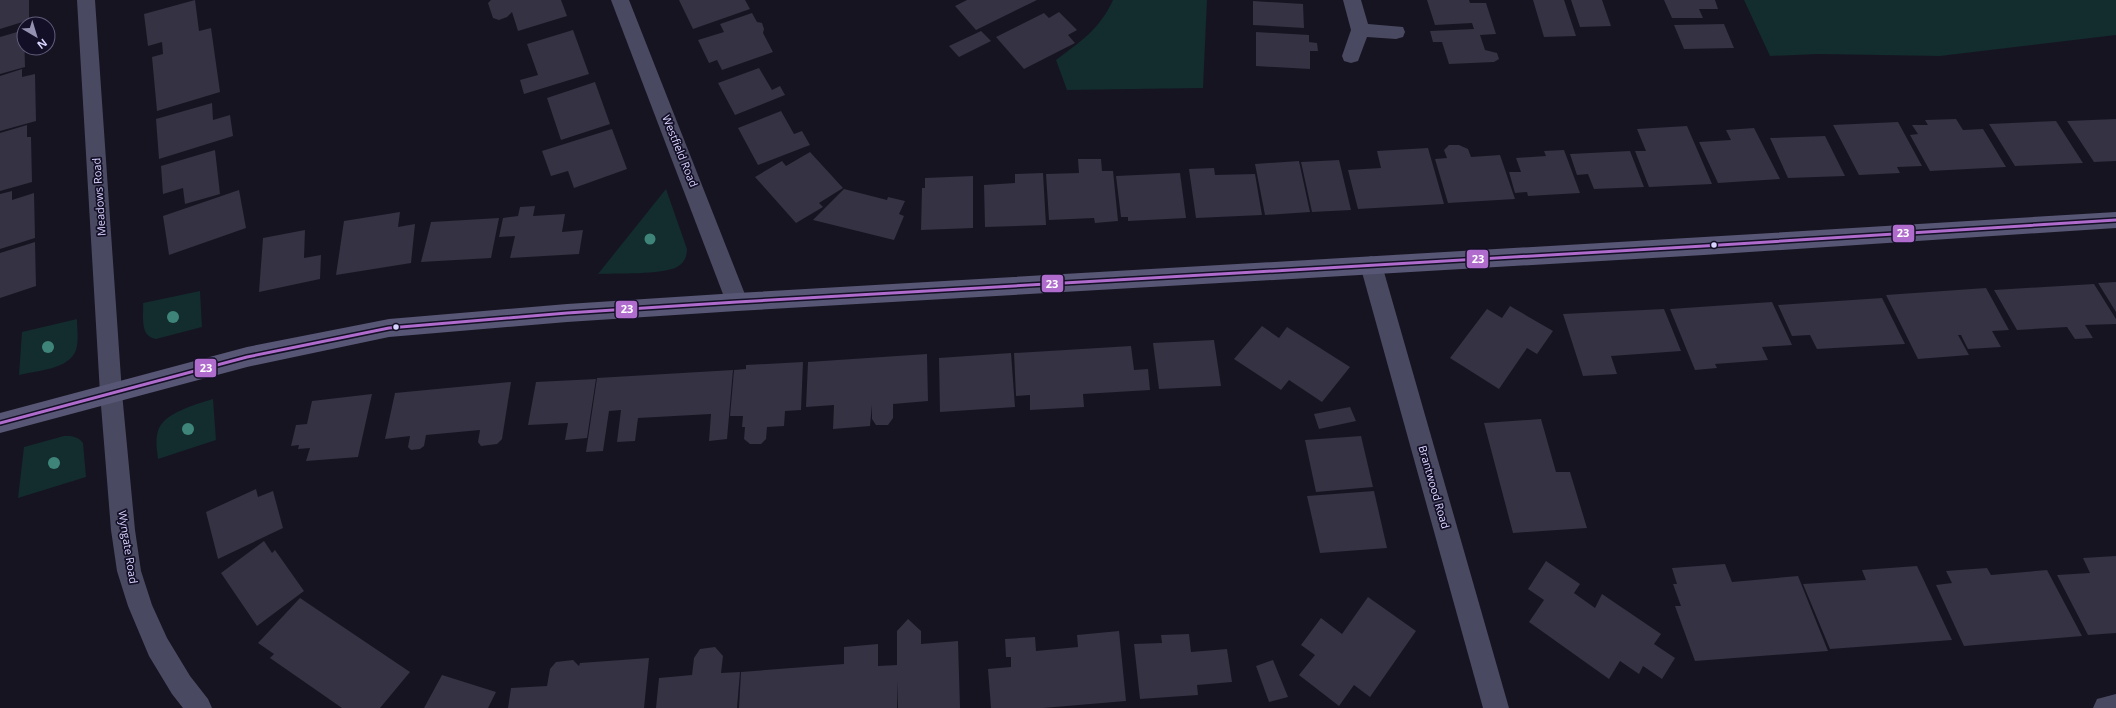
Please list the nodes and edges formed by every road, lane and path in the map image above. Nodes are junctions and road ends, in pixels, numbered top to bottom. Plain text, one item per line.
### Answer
1 (86, 0) edge
2 (620, 0) edge
3 (1352, 0) edge
4 (1360, 30) junction
5 (1396, 32) dead end
6 (1351, 56) dead end
7 (2116, 220) edge
8 (1371, 265) junction
9 (737, 302) junction
10 (111, 393) junction
11 (0, 423) edge
12 (2116, 707) edge
13 (199, 708) edge
14 (1496, 708) edge
15 (2106, 708) edge

1 - 10 street, Meadows Road
2 - 9 street, Westfield Road
3 - 4 street
4 - 5 street
4 - 6 street
7 - 8 street
8 - 9 street
8 - 14 street, Brantwood Road
9 - 10 street
10 - 11 street
10 - 13 street, Wyngate Road
12 - 15 street

